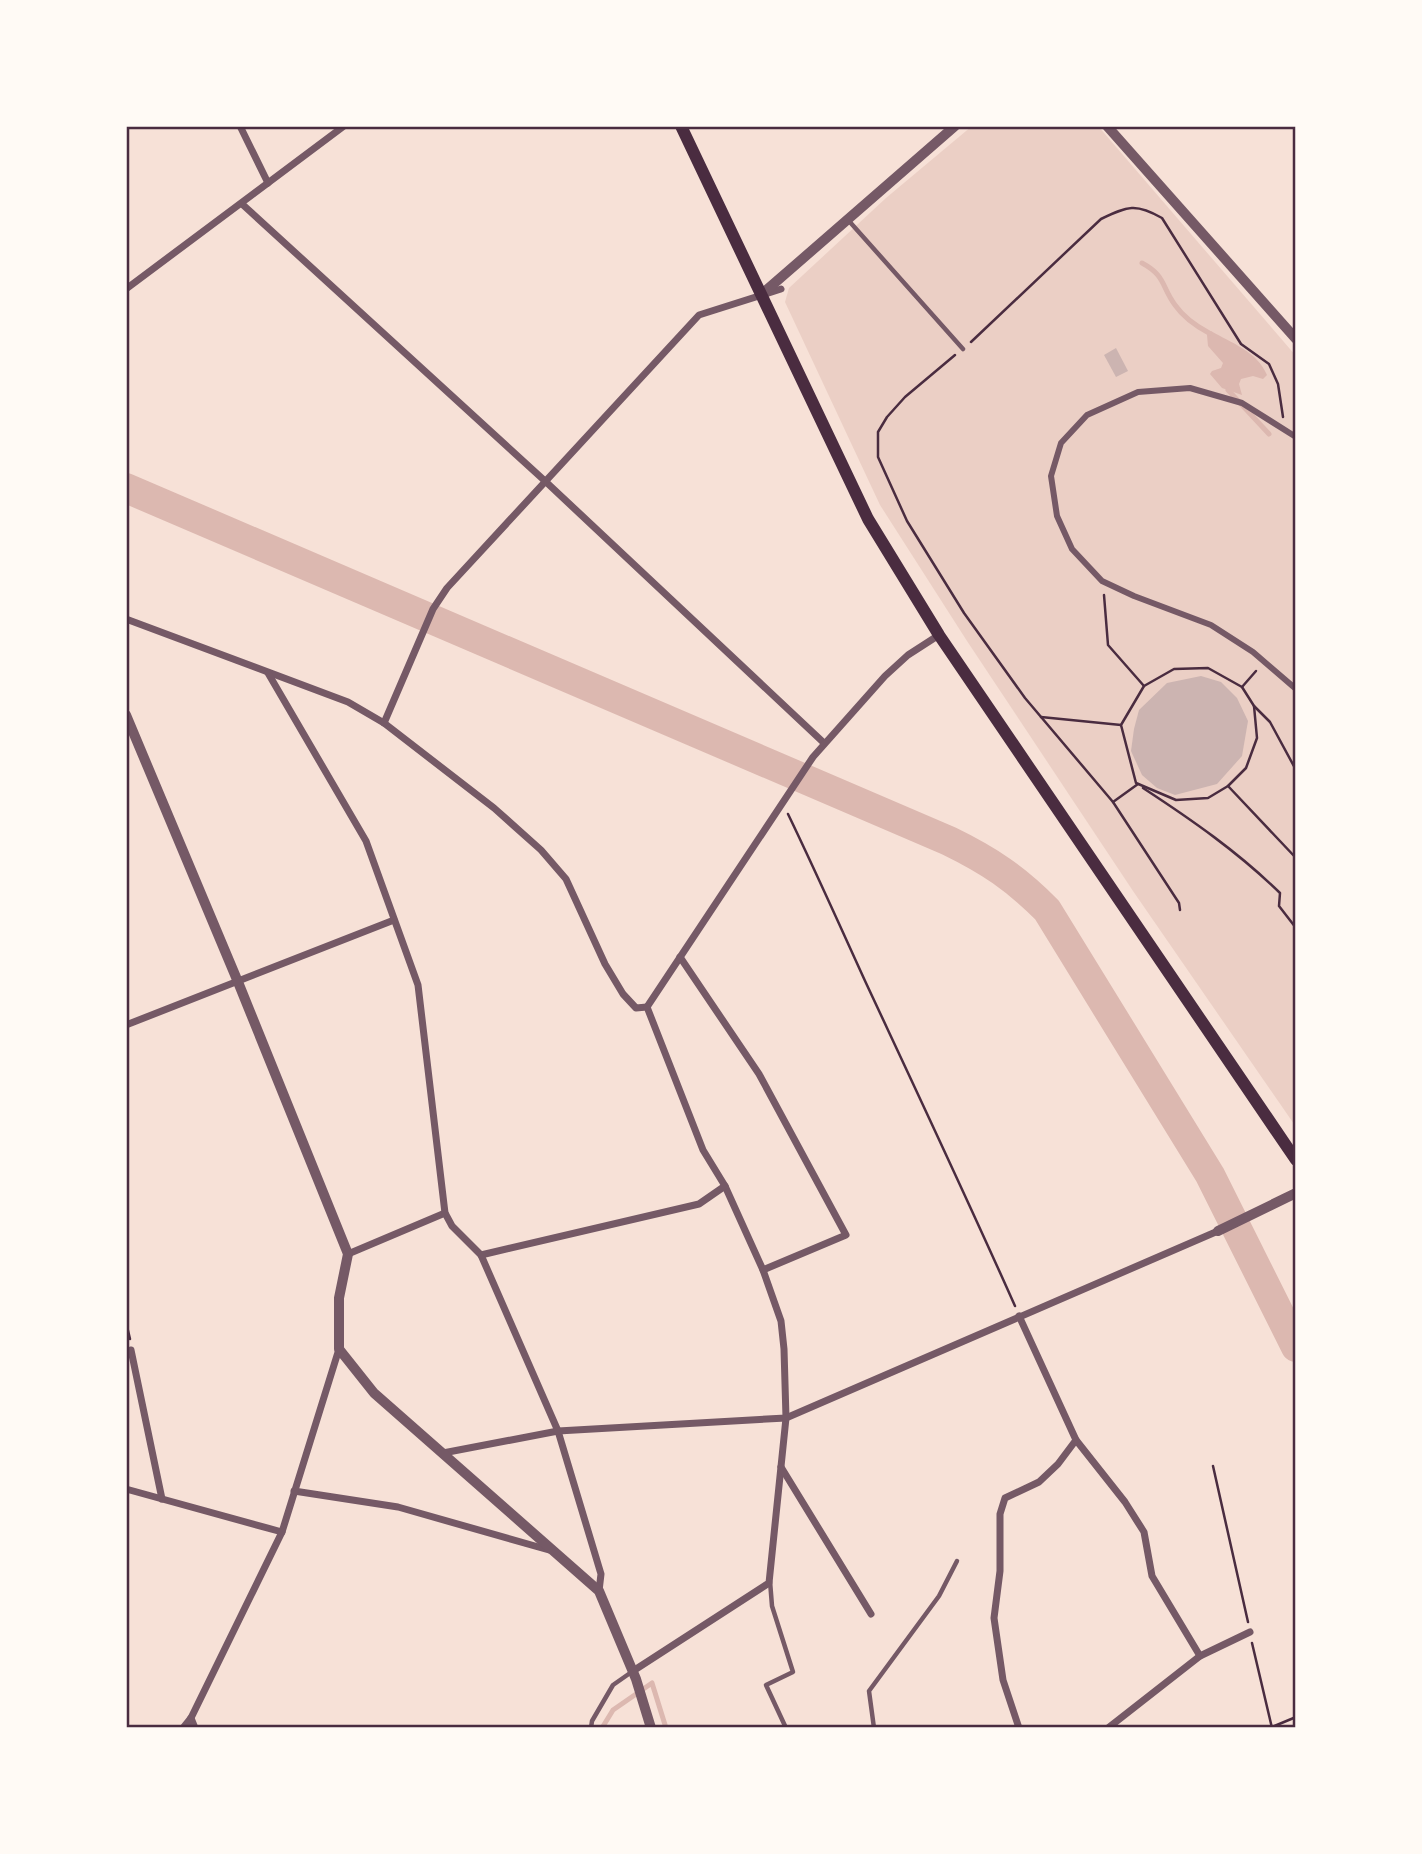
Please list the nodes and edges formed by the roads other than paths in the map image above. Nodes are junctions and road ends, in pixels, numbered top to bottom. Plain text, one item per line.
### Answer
1 (240, 126) edge
2 (344, 126) edge
3 (681, 126) edge
4 (955, 126) edge
5 (1107, 126) edge
6 (268, 183) junction
7 (242, 204) junction
8 (848, 219) junction
9 (126, 289) edge
10 (762, 294) junction
11 (1296, 339) edge
12 (963, 349) dead end
13 (1296, 437) edge
14 (545, 481) junction
15 (126, 619) edge
16 (939, 635) junction
17 (268, 673) junction
18 (1296, 689) edge
19 (126, 715) edge
20 (384, 723) junction
21 (824, 743) junction
22 (394, 920) junction
23 (680, 957) junction
24 (238, 982) junction
25 (647, 1007) junction
26 (126, 1025) edge
27 (1296, 1160) edge
28 (725, 1186) junction
29 (1296, 1193) edge
30 (445, 1213) junction
31 (1218, 1231) joint
32 (348, 1254) junction
33 (481, 1255) junction
34 (763, 1270) junction
35 (1019, 1316) junction
36 (131, 1348) road end
37 (339, 1349) junction
38 (786, 1418) junction
39 (558, 1430) junction
40 (1076, 1440) junction
41 (443, 1454) junction
42 (780, 1467) junction
43 (126, 1489) edge
44 (294, 1491) junction
45 (162, 1499) junction
46 (282, 1532) junction
47 (553, 1551) junction
48 (957, 1561) dead end
49 (769, 1580) junction
50 (599, 1591) junction
51 (871, 1614) dead end
52 (1250, 1632) road end
53 (1200, 1656) junction
54 (633, 1671) junction
55 (191, 1718) junction
56 (183, 1728) edge
57 (195, 1728) edge
58 (591, 1728) edge
59 (651, 1728) edge
60 (786, 1728) edge
61 (874, 1728) edge
62 (1019, 1728) edge
63 (1108, 1728) edge

1 - 6 street
2 - 6 street
3 - 10 main road
4 - 8 street
5 - 11 street
6 - 7 street
7 - 9 street
7 - 14 street
8 - 10 street
8 - 12 lane
10 - 14 street
10 - 16 main road
13 - 18 street
14 - 20 street
14 - 21 street
15 - 17 street
16 - 21 street
16 - 27 main road
17 - 20 street
17 - 22 street
19 - 24 street
20 - 25 street
21 - 23 street
22 - 24 street
22 - 30 street
23 - 25 street
23 - 34 street
24 - 26 street
24 - 32 street
25 - 28 street
28 - 33 street
28 - 34 street
29 - 31 street
30 - 32 street
30 - 33 street
31 - 35 street
32 - 37 street
33 - 39 street
34 - 38 street
35 - 38 street
35 - 40 street
36 - 45 street
37 - 41 street
37 - 44 street
38 - 39 street
38 - 42 street
39 - 41 street
39 - 50 street
40 - 53 street
40 - 62 street
41 - 47 street
42 - 49 street
42 - 51 street
43 - 45 street
44 - 46 street
44 - 47 street
45 - 46 street
46 - 55 street
47 - 50 street
48 - 61 lane
49 - 54 street
49 - 60 lane
50 - 54 street
52 - 53 street
53 - 63 street
54 - 58 lane
54 - 59 street
55 - 56 street
55 - 57 street

